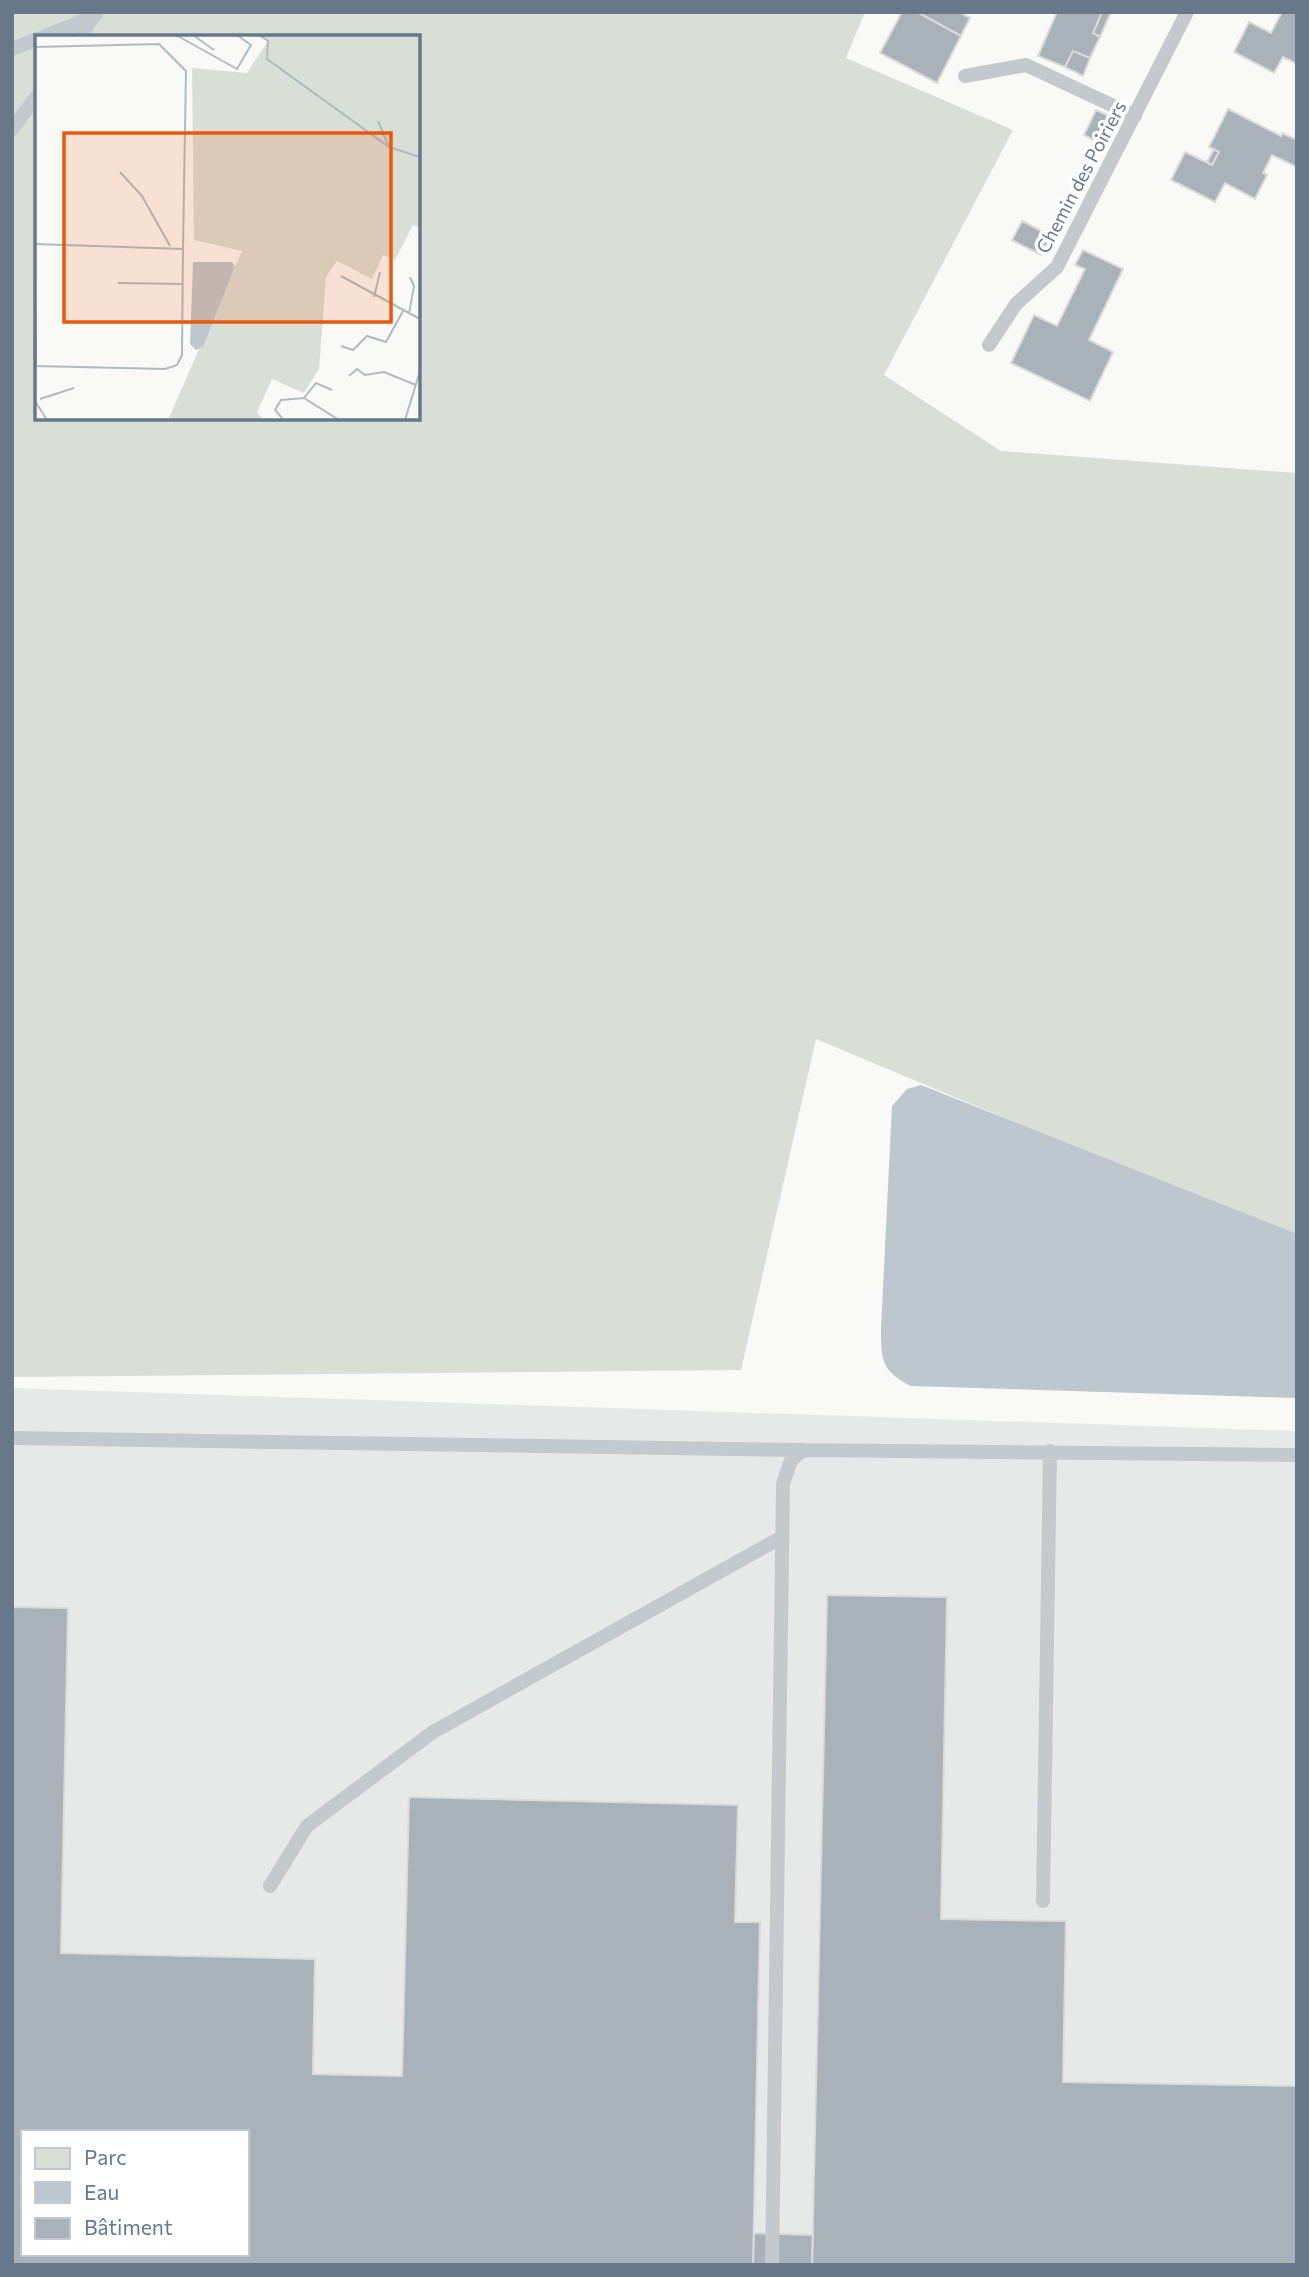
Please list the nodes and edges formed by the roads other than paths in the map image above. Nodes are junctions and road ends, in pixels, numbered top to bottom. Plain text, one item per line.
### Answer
1 (1187, 12) edge
2 (95, 14) edge
3 (48, 35) edge
4 (80, 35) edge
5 (35, 40) edge
6 (12, 49) edge
7 (965, 76) dead end
8 (35, 99) edge
9 (1135, 116) junction
10 (12, 130) edge
11 (989, 345) dead end
12 (12, 1438) edge
13 (803, 1450) junction
14 (1050, 1451) junction
15 (1297, 1455) edge
16 (782, 1537) junction
17 (270, 1886) dead end
18 (1043, 1900) dead end
19 (772, 2265) edge

1 - 9 lane, Chemin des Poiriers
2 - 3 lane
2 - 4 lane
5 - 6 lane
7 - 9 lane
8 - 10 lane
9 - 11 lane, Chemin des Poiriers
12 - 13 lane
13 - 14 lane
13 - 16 lane
14 - 15 lane
14 - 18 lane
16 - 17 lane
16 - 19 lane

